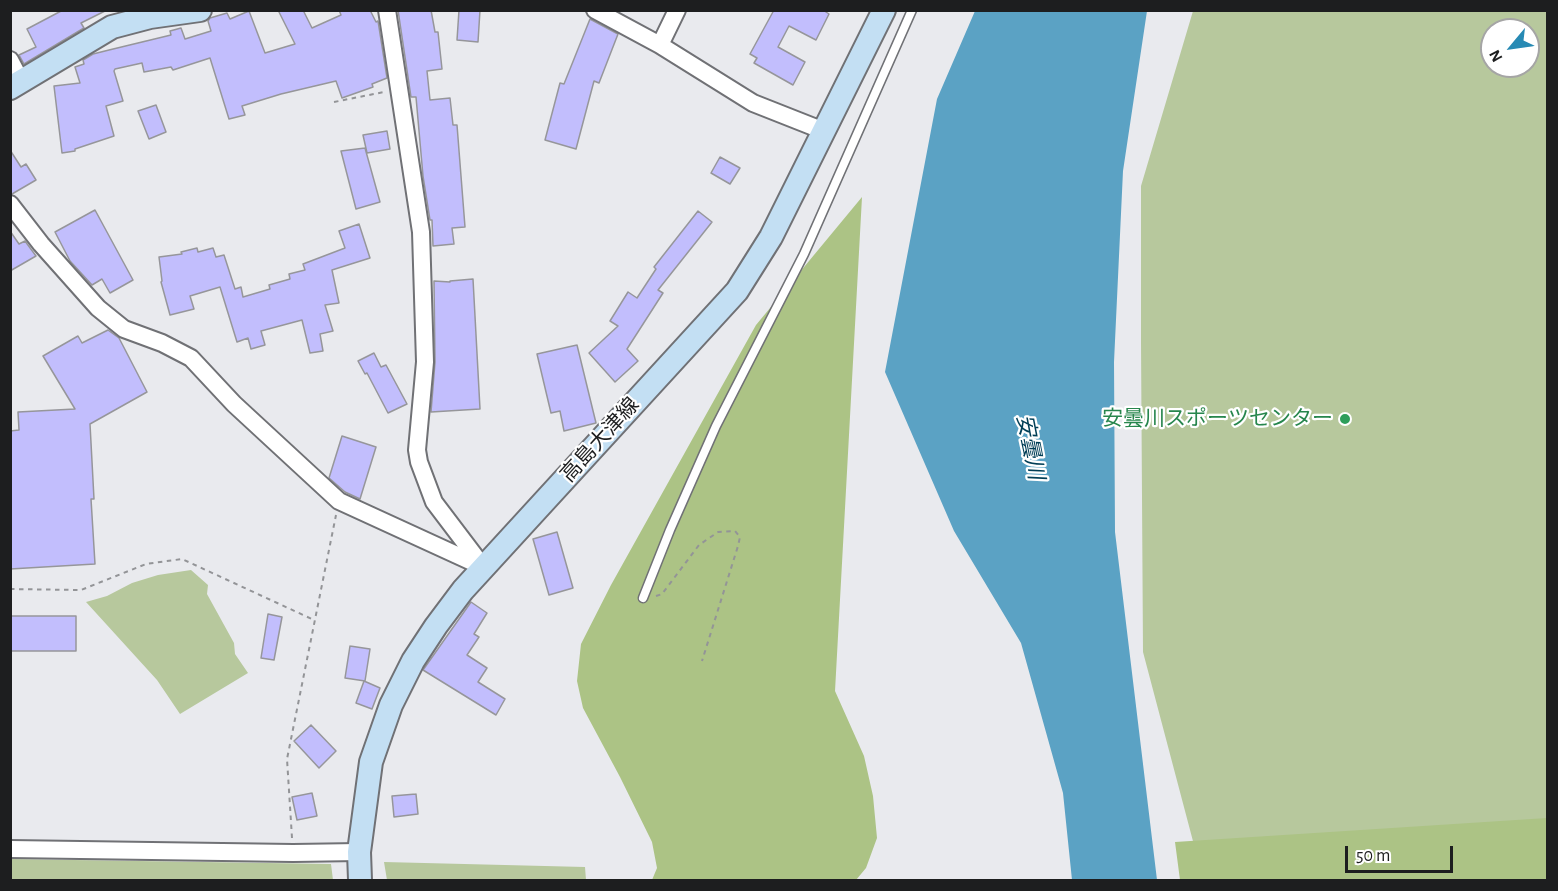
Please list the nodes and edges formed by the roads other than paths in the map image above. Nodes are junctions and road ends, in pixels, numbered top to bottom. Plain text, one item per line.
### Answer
1 (200, 10) edge
2 (387, 10) edge
3 (595, 10) edge
4 (676, 10) edge
5 (884, 10) edge
6 (912, 10) edge
7 (660, 45) junction
8 (10, 60) edge
9 (16, 85) edge
10 (824, 131) junction
11 (10, 204) edge
12 (483, 567) junction
13 (643, 598) road end
14 (10, 849) edge
15 (359, 852) junction
16 (360, 880) edge

1 - 9 main road
2 - 12 street
3 - 7 street
4 - 7 street
5 - 10 main road, 高島大津線
6 - 13 lane
7 - 10 street
8 - 9 street
10 - 12 main road, 高島大津線
11 - 12 street
12 - 15 main road, 高島大津線
14 - 15 street
15 - 16 main road, 高島大津線

